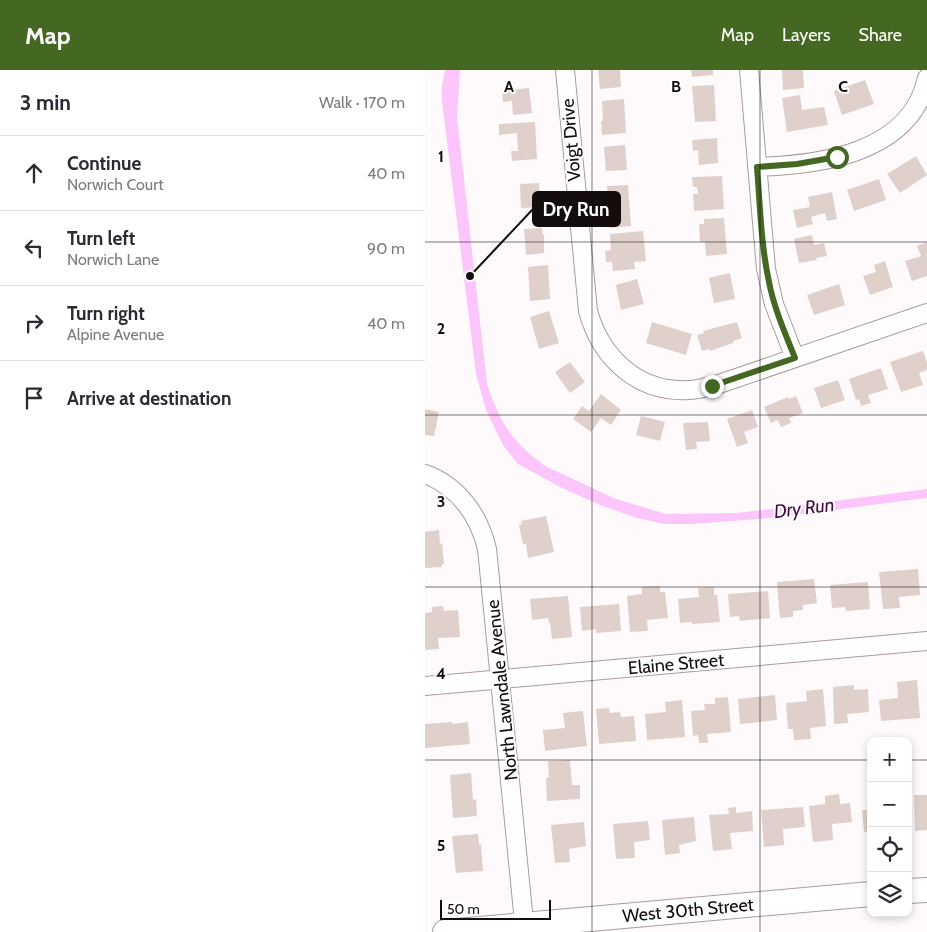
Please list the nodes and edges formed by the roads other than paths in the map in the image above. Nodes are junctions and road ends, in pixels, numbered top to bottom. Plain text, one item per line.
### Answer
1 (565, 70) edge
2 (749, 70) edge
3 (927, 78) edge
4 (757, 167) junction
5 (927, 313) edge
6 (795, 358) junction
7 (425, 474) edge
8 (927, 641) edge
9 (501, 679) junction
10 (425, 686) edge
11 (927, 890) edge
12 (912, 891) edge
13 (867, 894) edge
14 (525, 928) edge
15 (445, 932) edge

1 - 6 street, Voigt Drive
2 - 4 street
3 - 4 street
4 - 6 street
5 - 6 street, Voigt Drive
7 - 9 street, North Lawndale Avenue
8 - 9 street, Elaine Street
9 - 10 street, Elaine Street
9 - 14 street, North Lawndale Avenue
11 - 12 street
13 - 14 street, West 30th Street
14 - 15 street, West 30th Street

